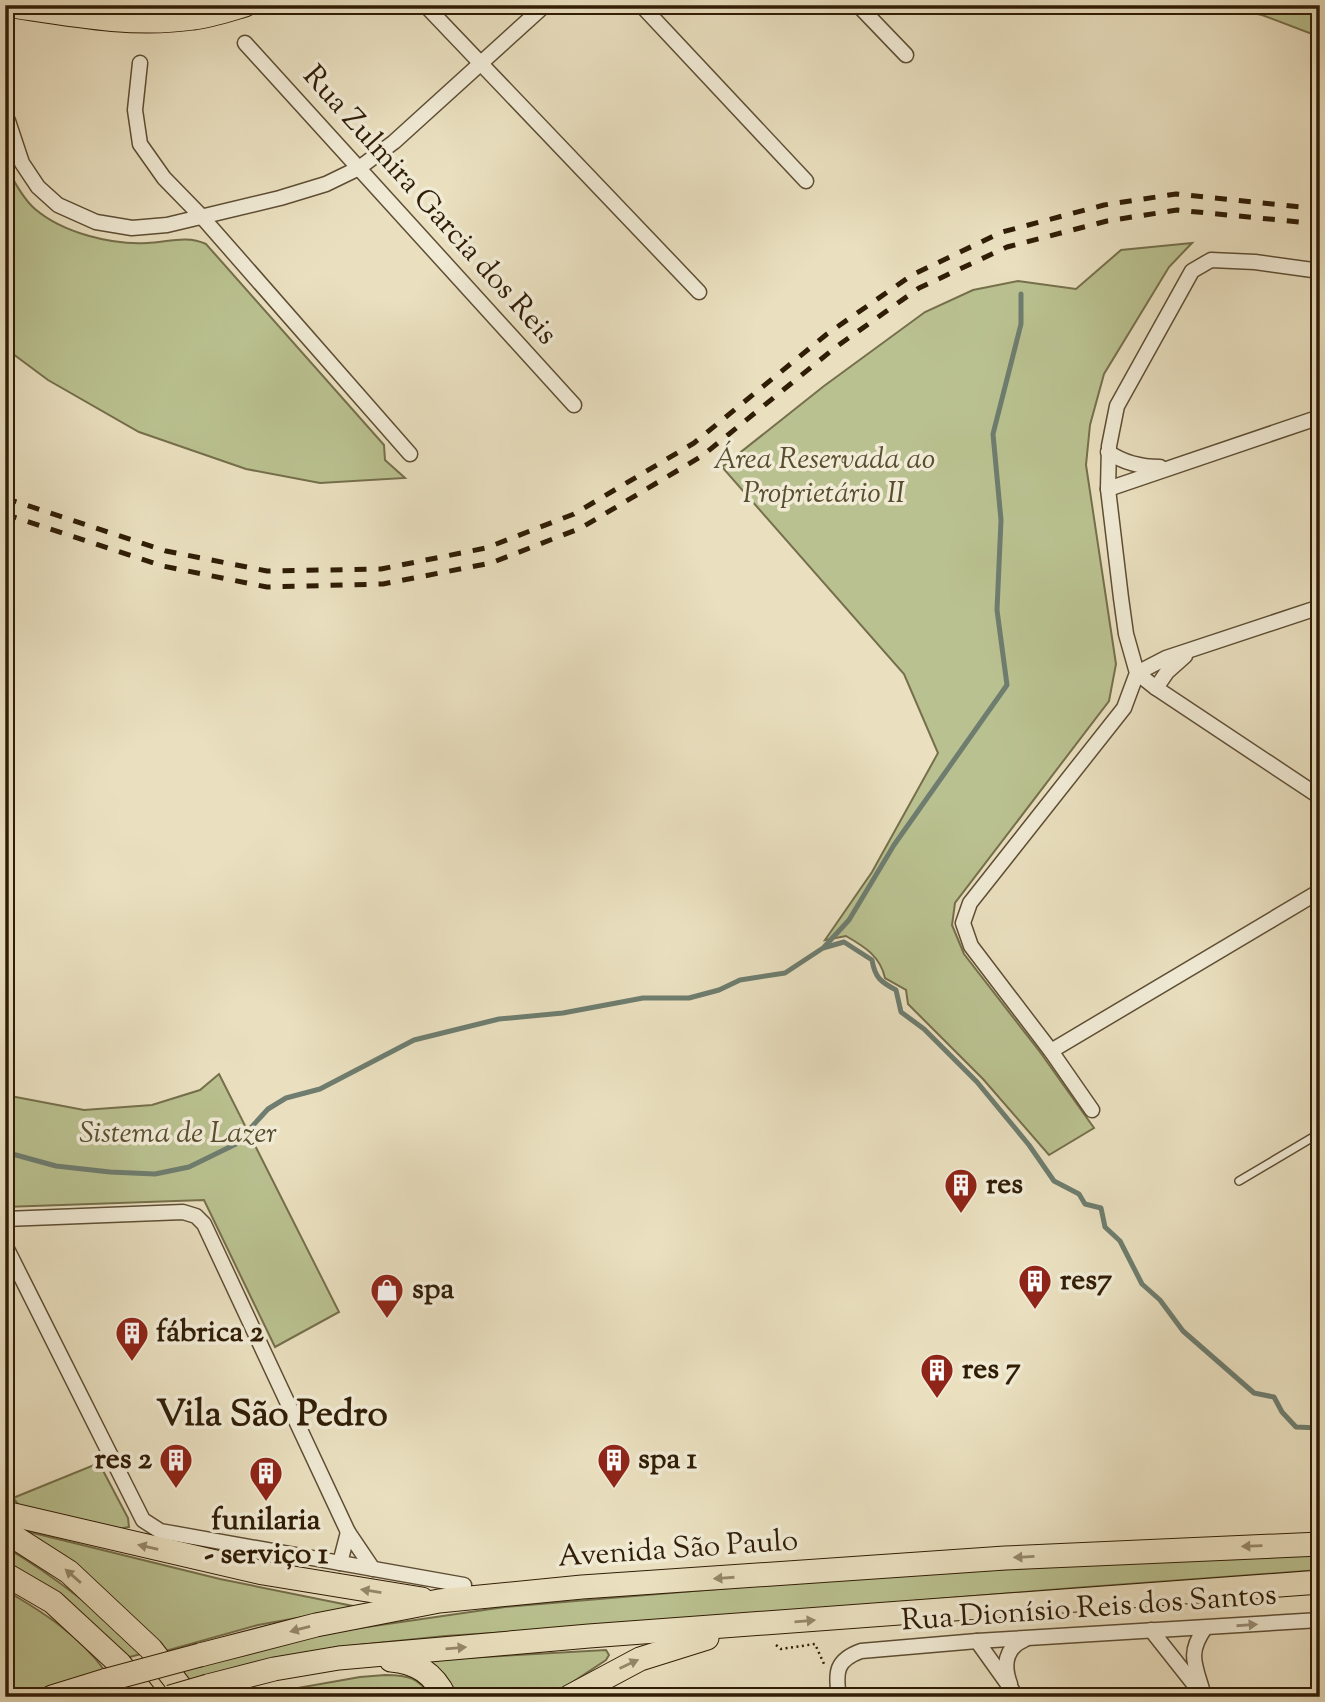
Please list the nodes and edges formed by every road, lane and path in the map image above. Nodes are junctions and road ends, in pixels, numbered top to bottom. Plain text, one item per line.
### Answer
1 (6, 5) edge
2 (245, 5) edge
3 (425, 5) edge
4 (545, 5) edge
5 (641, 5) edge
6 (858, 5) edge
7 (245, 43) dead end
8 (906, 55) dead end
9 (140, 63) dead end
10 (480, 65) junction
11 (8, 121) dead end
12 (359, 168) junction
13 (806, 181) dead end
14 (202, 217) junction
15 (1320, 271) edge
16 (699, 292) dead end
17 (574, 405) dead end
18 (1320, 417) edge
19 (1108, 452) junction
20 (410, 454) dead end
21 (1175, 467) junction
22 (1108, 489) junction
23 (1320, 607) edge
24 (1195, 649) junction
25 (1137, 673) junction
26 (1156, 688) junction
27 (1320, 797) edge
28 (1320, 891) edge
29 (1051, 1051) junction
30 (1092, 1110) dead end
31 (1320, 1133) edge
32 (1239, 1181) dead end
33 (5, 1219) edge
34 (5, 1245) edge
35 (5, 1513) edge
36 (5, 1531) edge
37 (348, 1532) junction
38 (1320, 1544) edge
39 (340, 1563) junction
40 (373, 1569) junction
41 (5, 1574) edge
42 (1319, 1582) edge
43 (453, 1596) junction
44 (1320, 1620) edge
45 (1205, 1628) junction
46 (1151, 1630) junction
47 (776, 1634) junction
48 (1028, 1638) junction
49 (977, 1642) junction
50 (815, 1644) dead end
51 (339, 1658) junction
52 (198, 1691) edge
53 (144, 1694) edge
54 (1015, 1694) edge
55 (52, 1697) edge
56 (170, 1697) edge
57 (445, 1697) edge
58 (569, 1697) edge
59 (839, 1697) edge
60 (1204, 1697) edge

1 - 2 main road
3 - 10 street
4 - 10 street
5 - 13 street
6 - 8 street
7 - 12 street, Rua Zulmira Garcia dos Reis
9 - 14 street
10 - 12 street
10 - 16 street
11 - 14 street
12 - 14 street
12 - 17 street, Rua Zulmira Garcia dos Reis
14 - 20 street
15 - 19 street
18 - 21 street
19 - 21 street
19 - 22 street
21 - 22 street
22 - 25 street
23 - 24 street
24 - 25 street
24 - 26 street
25 - 26 street
25 - 29 street
26 - 27 street
28 - 29 street
29 - 30 street
31 - 32 lane
33 - 37 street
34 - 39 street
43 -> 35 main road
52 -> 36 main road
37 - 39 street
37 - 40 street
38 -> 43 main road, Avenida São Paulo
39 - 40 street
40 - 43 street
41 - 53 main road
47 -> 42 main road
43 -> 55 main road, Avenida São Paulo, bridge
45 -> 44 street, Rua Dionísio Reis dos Santos
45 - 46 street, Rua Dionísio Reis dos Santos
45 - 60 street
46 - 48 street, Rua Dionísio Reis dos Santos
46 - 60 street
47 - 50 path
51 -> 47 main road
58 -> 47 main road
48 - 49 street, Rua Dionísio Reis dos Santos
48 - 54 street
49 - 54 street
49 - 59 street, Rua Dionísio Reis dos Santos
51 - 52 main road
51 - 57 main road
52 - 56 main road, bridge

